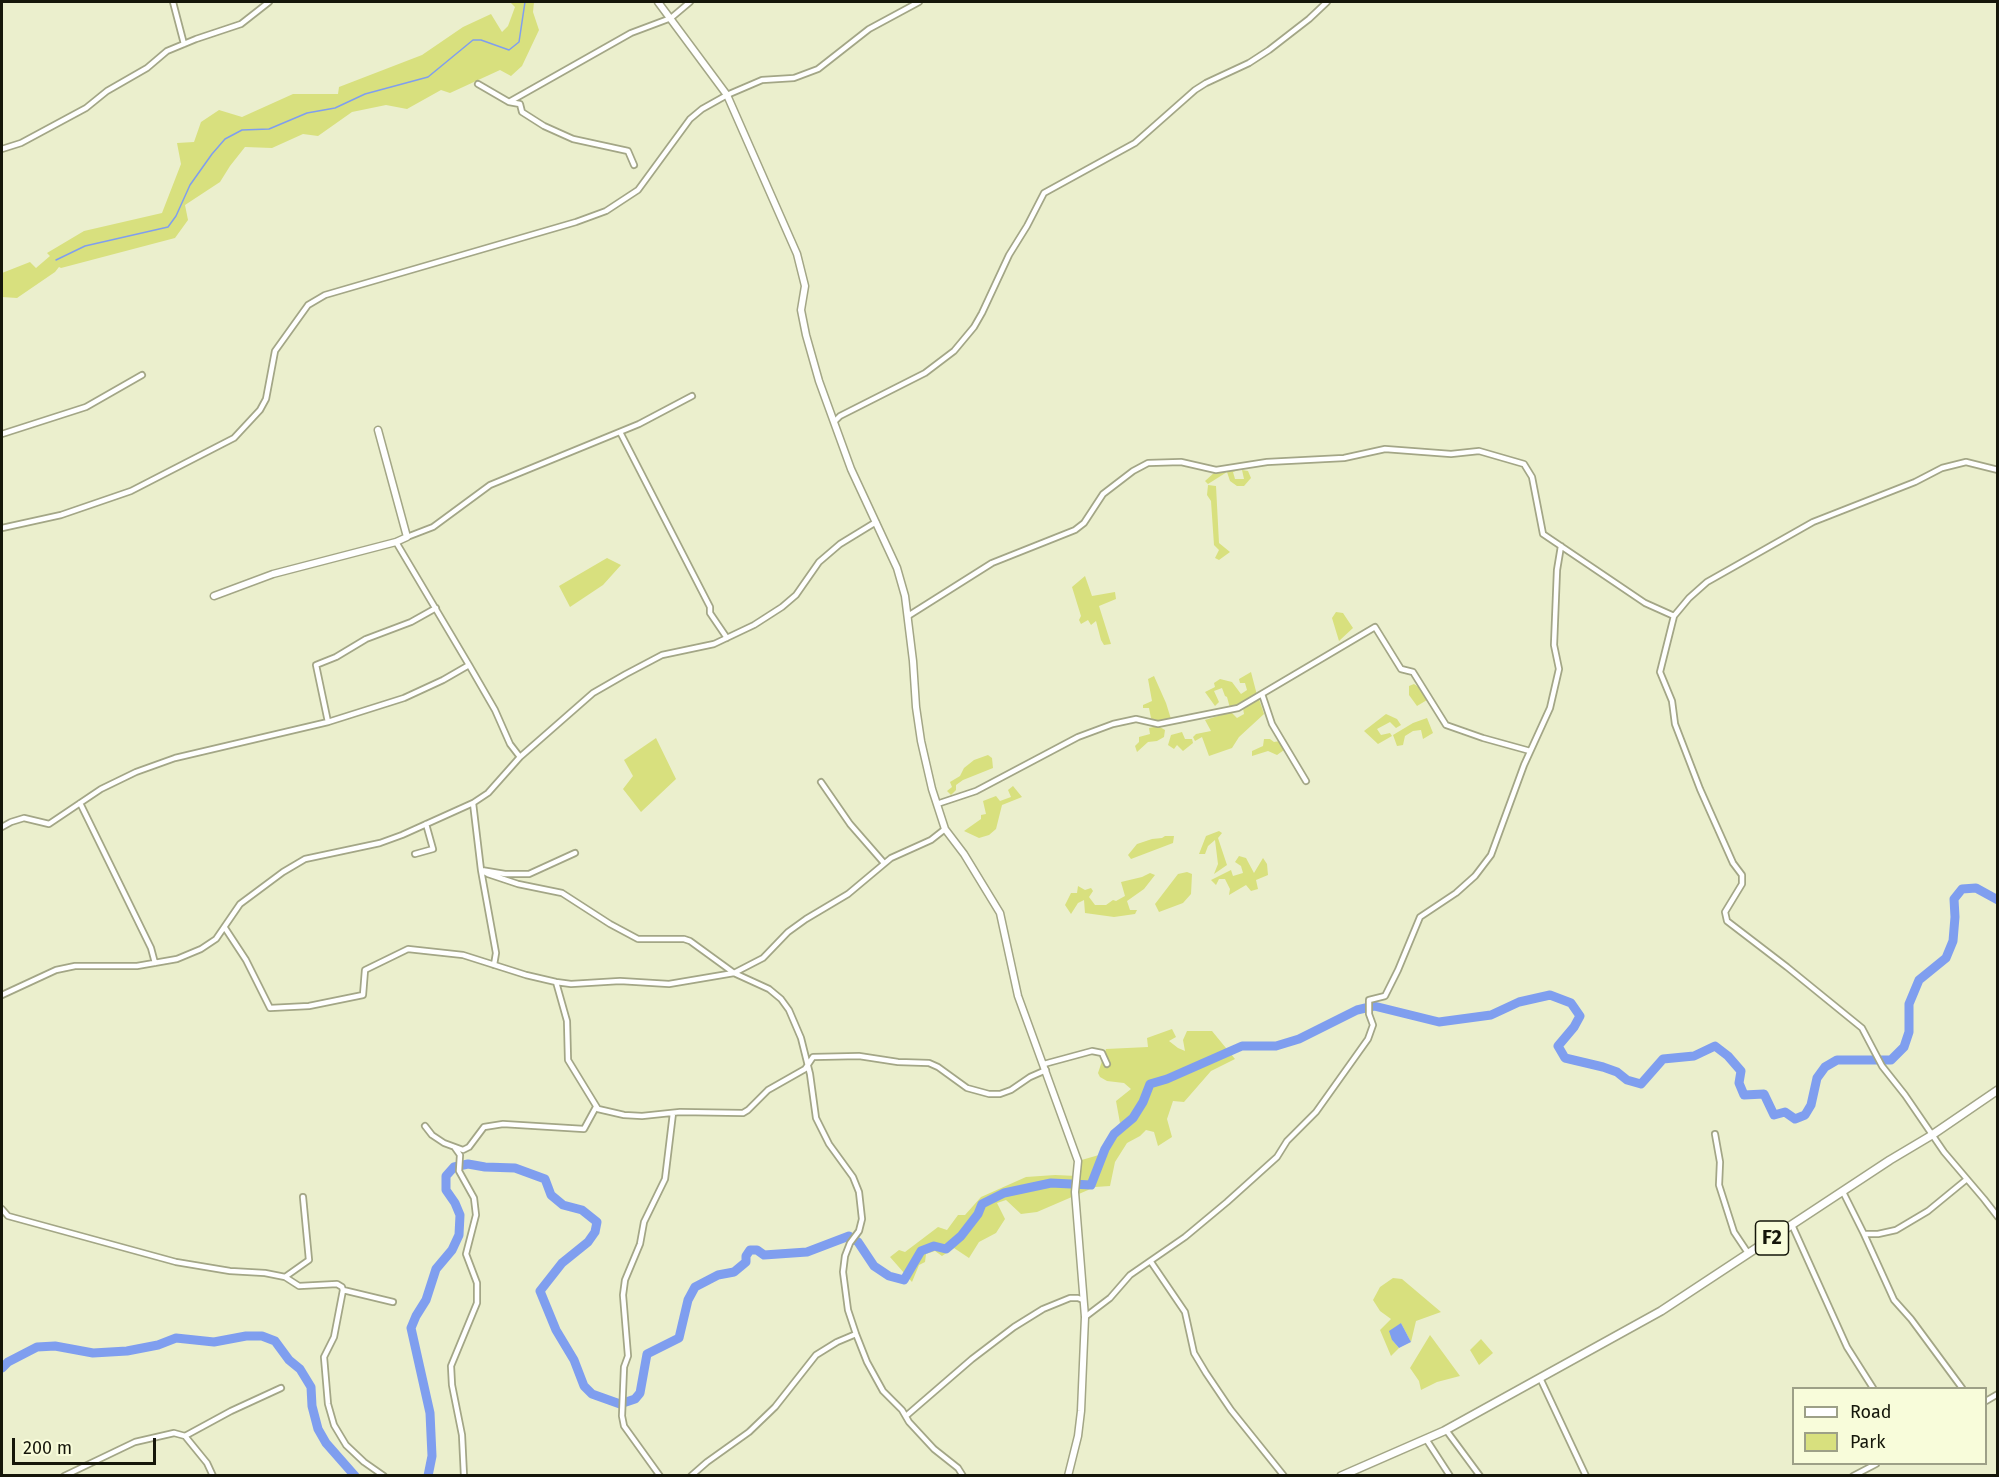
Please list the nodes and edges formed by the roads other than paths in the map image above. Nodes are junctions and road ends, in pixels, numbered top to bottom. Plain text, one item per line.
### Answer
1 (173, 2) edge
2 (269, 2) edge
3 (658, 2) edge
4 (690, 2) edge
5 (919, 2) edge
6 (1327, 2) edge
7 (671, 18) junction
8 (184, 44) junction
9 (478, 84) dead end
10 (727, 95) junction
11 (509, 102) junction
12 (2, 149) edge
13 (634, 165) dead end
14 (142, 375) dead end
15 (692, 396) dead end
16 (835, 421) junction
17 (378, 430) dead end
18 (620, 432) junction
19 (2, 434) edge
20 (1998, 470) edge
21 (876, 522) junction
22 (2, 528) edge
23 (407, 537) junction
24 (396, 542) junction
25 (1561, 546) junction
26 (214, 596) dead end
27 (436, 608) junction
28 (908, 616) junction
29 (1674, 616) junction
30 (727, 638) junction
31 (469, 665) junction
32 (1262, 694) junction
33 (328, 722) junction
34 (1530, 751) junction
35 (520, 757) junction
36 (1306, 781) dead end
37 (820, 782) dead end
38 (80, 803) junction
39 (473, 803) junction
40 (937, 804) junction
41 (426, 824) junction
42 (2, 827) edge
43 (945, 829) junction
44 (575, 853) dead end
45 (415, 854) dead end
46 (884, 863) junction
47 (481, 870) junction
48 (225, 928) junction
49 (155, 963) junction
50 (494, 965) junction
51 (734, 973) junction
52 (556, 982) junction
53 (2, 995) edge
54 (808, 1063) junction
55 (1107, 1064) dead end
56 (1045, 1067) junction
57 (1998, 1090) edge
58 (596, 1107) junction
59 (673, 1113) junction
60 (425, 1126) dead end
61 (1714, 1134) dead end
62 (1932, 1135) junction
63 (454, 1148) junction
64 (1967, 1179) junction
65 (1843, 1192) junction
66 (303, 1197) dead end
67 (2, 1209) edge
68 (1998, 1217) edge
69 (1792, 1226) junction
70 (1864, 1234) junction
71 (1748, 1253) junction
72 (1151, 1262) junction
73 (285, 1277) junction
74 (343, 1290) junction
75 (1083, 1300) junction
76 (393, 1302) dead end
77 (1085, 1317) junction
78 (856, 1334) junction
79 (1540, 1378) junction
80 (1872, 1387) edge
81 (1961, 1387) edge
82 (281, 1388) dead end
83 (906, 1416) junction
84 (1446, 1430) junction
85 (185, 1436) junction
86 (1426, 1439) junction
87 (1874, 1465) edge
88 (64, 1476) edge
89 (213, 1476) edge
90 (384, 1476) edge
91 (464, 1476) edge
92 (660, 1476) edge
93 (692, 1476) edge
94 (963, 1476) edge
95 (1068, 1476) edge
96 (1284, 1476) edge
97 (1341, 1476) edge
98 (1450, 1476) edge
99 (1480, 1476) edge
100 (1586, 1476) edge
101 (1853, 1476) edge

1 - 8 street
2 - 8 street
3 - 7 street
4 - 7 street
5 - 10 street
6 - 16 street
7 - 10 street
7 - 11 street
8 - 12 street
9 - 11 street
10 - 16 street
10 - 22 street
11 - 13 street
14 - 19 street
15 - 18 street
16 - 21 street
17 - 23 street
18 - 23 street
18 - 30 street
20 - 29 street
21 - 28 street
21 - 30 street
23 - 24 street
24 - 26 street
24 - 27 street
25 - 28 street
25 - 29 street
25 - 34 street
27 - 31 street
27 - 33 street
28 - 40 street
29 - 62 street
30 - 35 street
31 - 33 street
31 - 35 street
32 - 34 street
32 - 36 street
32 - 40 street
33 - 38 street
34 - 72 street
35 - 39 street
37 - 46 street
38 - 42 street
38 - 49 street
39 - 41 street
39 - 47 street
40 - 43 street
41 - 45 street
41 - 48 street
43 - 46 street
43 - 56 street
44 - 47 street
46 - 51 street
47 - 50 street
47 - 51 street
48 - 49 street
48 - 50 street
49 - 53 street
50 - 52 street
51 - 52 street
51 - 54 street
52 - 58 street
54 - 56 street
54 - 59 street
54 - 78 street
55 - 56 street
56 - 75 street
57 - 62 main road, F2
58 - 59 street
58 - 63 street
59 - 92 street
60 - 63 street
61 - 71 street
62 - 64 street
62 - 65 main road, F2
63 - 91 street
64 - 68 street
64 - 70 street
65 - 69 main road, F2
65 - 70 street
66 - 73 street
67 - 73 street
69 - 71 main road, F2
69 - 80 street
70 - 81 street
71 - 79 main road, F2
72 - 77 street
72 - 96 street
73 - 74 street
74 - 76 street
74 - 90 street
75 - 77 street
75 - 83 street
77 - 95 street
78 - 83 street
78 - 93 street
79 - 84 main road, F2
79 - 100 street
82 - 85 street
83 - 94 street
84 - 86 main road, F2
84 - 99 street
85 - 88 street
85 - 89 street
86 - 97 main road, F2
86 - 98 street
87 - 101 street

